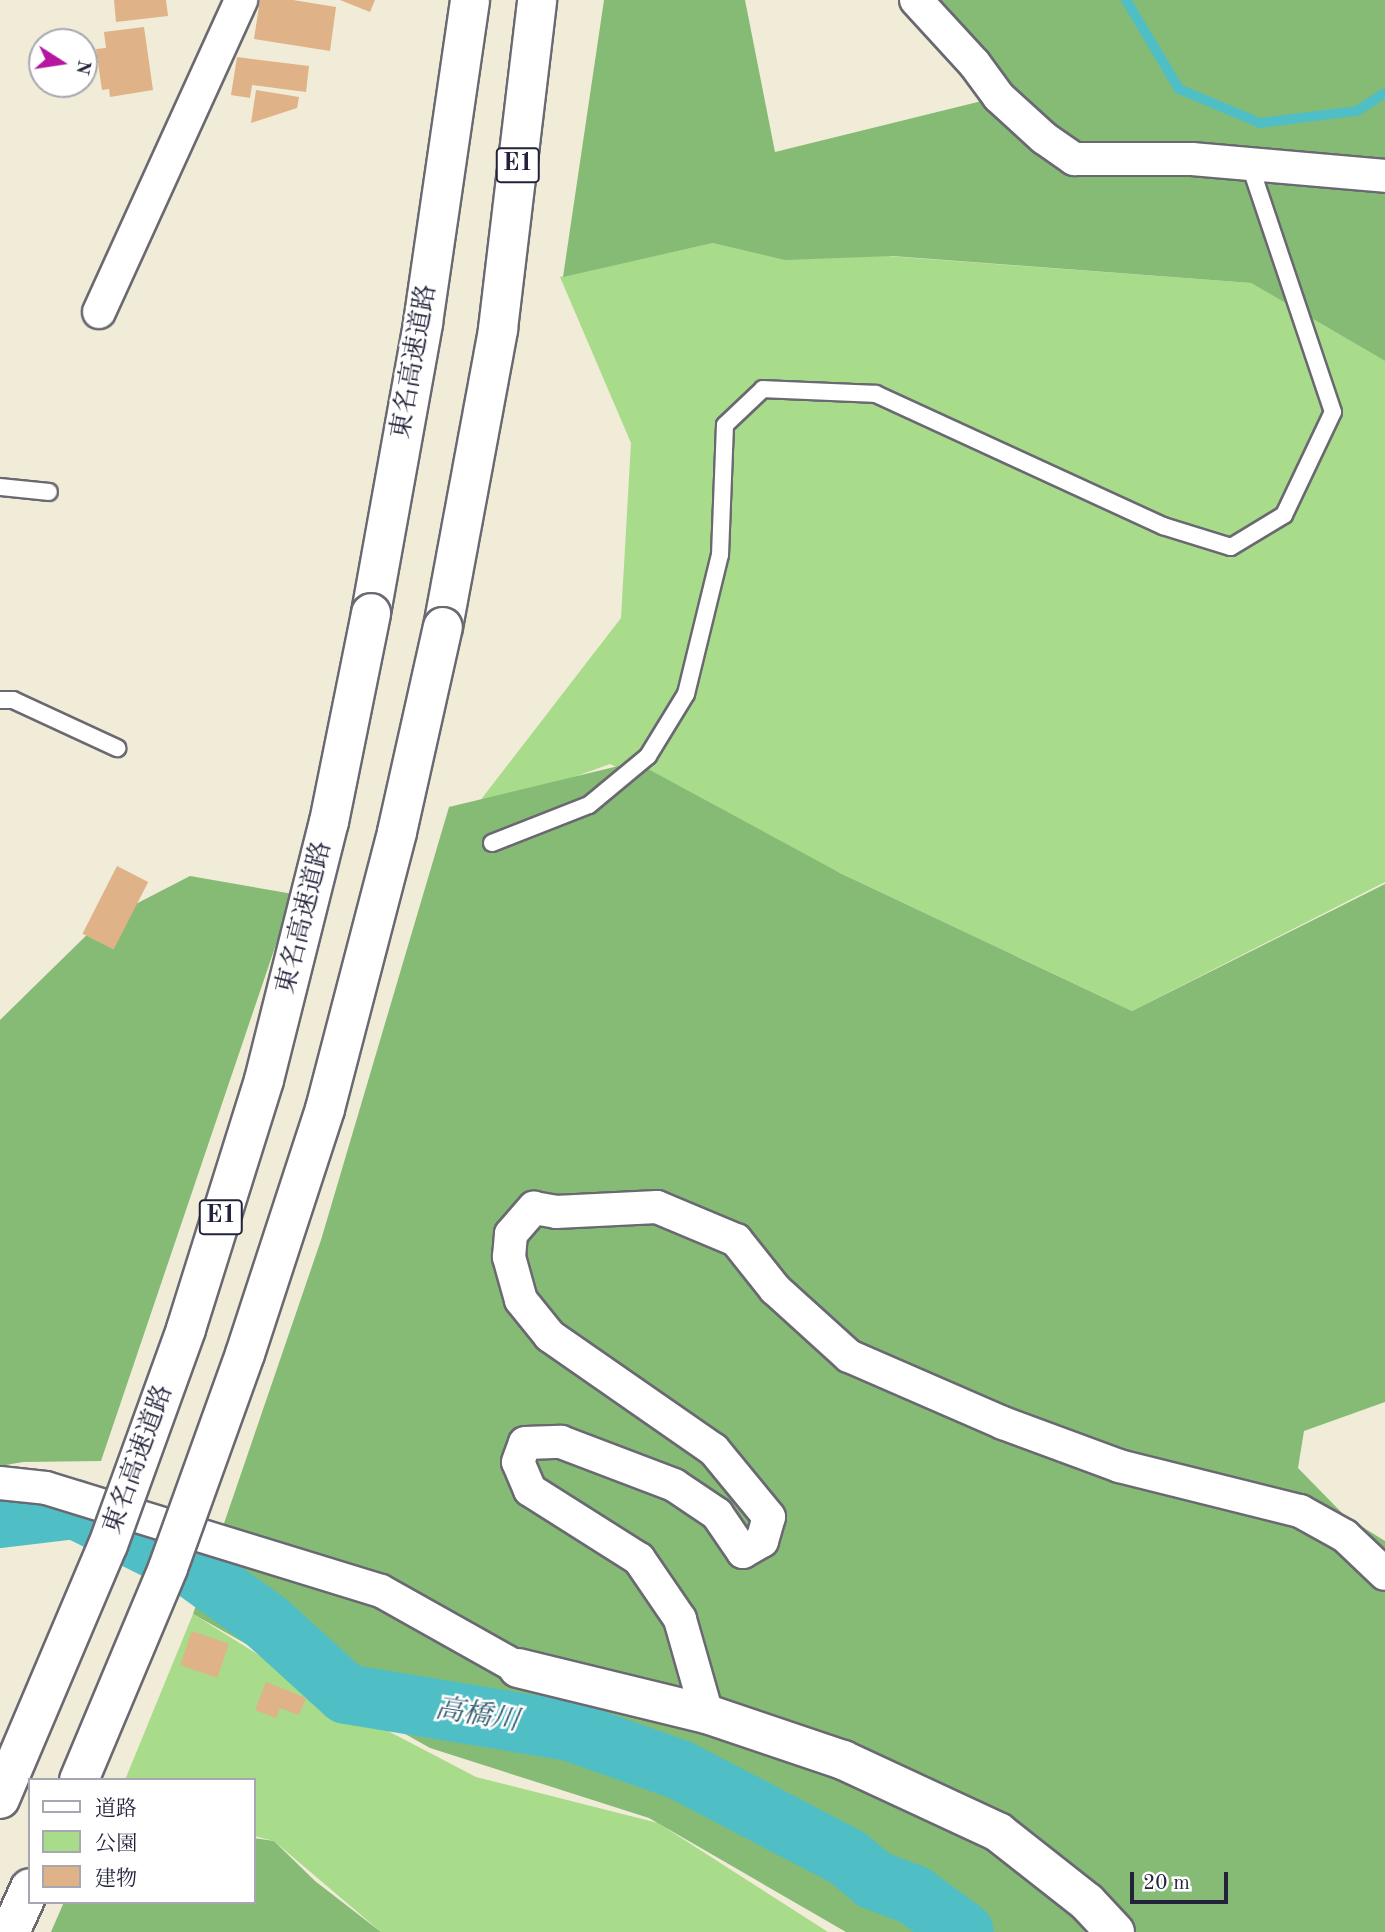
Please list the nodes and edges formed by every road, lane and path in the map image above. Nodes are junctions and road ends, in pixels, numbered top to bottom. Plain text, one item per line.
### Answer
1 (241, 0) edge
2 (470, 0) edge
3 (537, 0) edge
4 (916, 0) edge
5 (1250, 165) junction
6 (1384, 175) edge
7 (99, 312) dead end
8 (0, 486) edge
9 (48, 492) dead end
10 (0, 700) edge
11 (117, 748) dead end
12 (492, 843) dead end
13 (0, 1483) edge
14 (1385, 1574) edge
15 (517, 1668) joint
16 (707, 1714) junction
17 (80, 1778) edge
18 (0, 1799) edge
19 (28, 1892) edge
20 (10, 1932) edge
21 (1115, 1932) edge

1 - 7 street
2 - 18 main road, 東名高速道路 / E1, bridge
3 - 17 main road, E1, bridge
4 - 5 street
5 - 6 street
5 - 12 lane
8 - 9 lane
10 - 11 lane
13 - 15 street
14 - 16 street
15 - 16 main road
16 - 21 main road
19 - 20 main road

